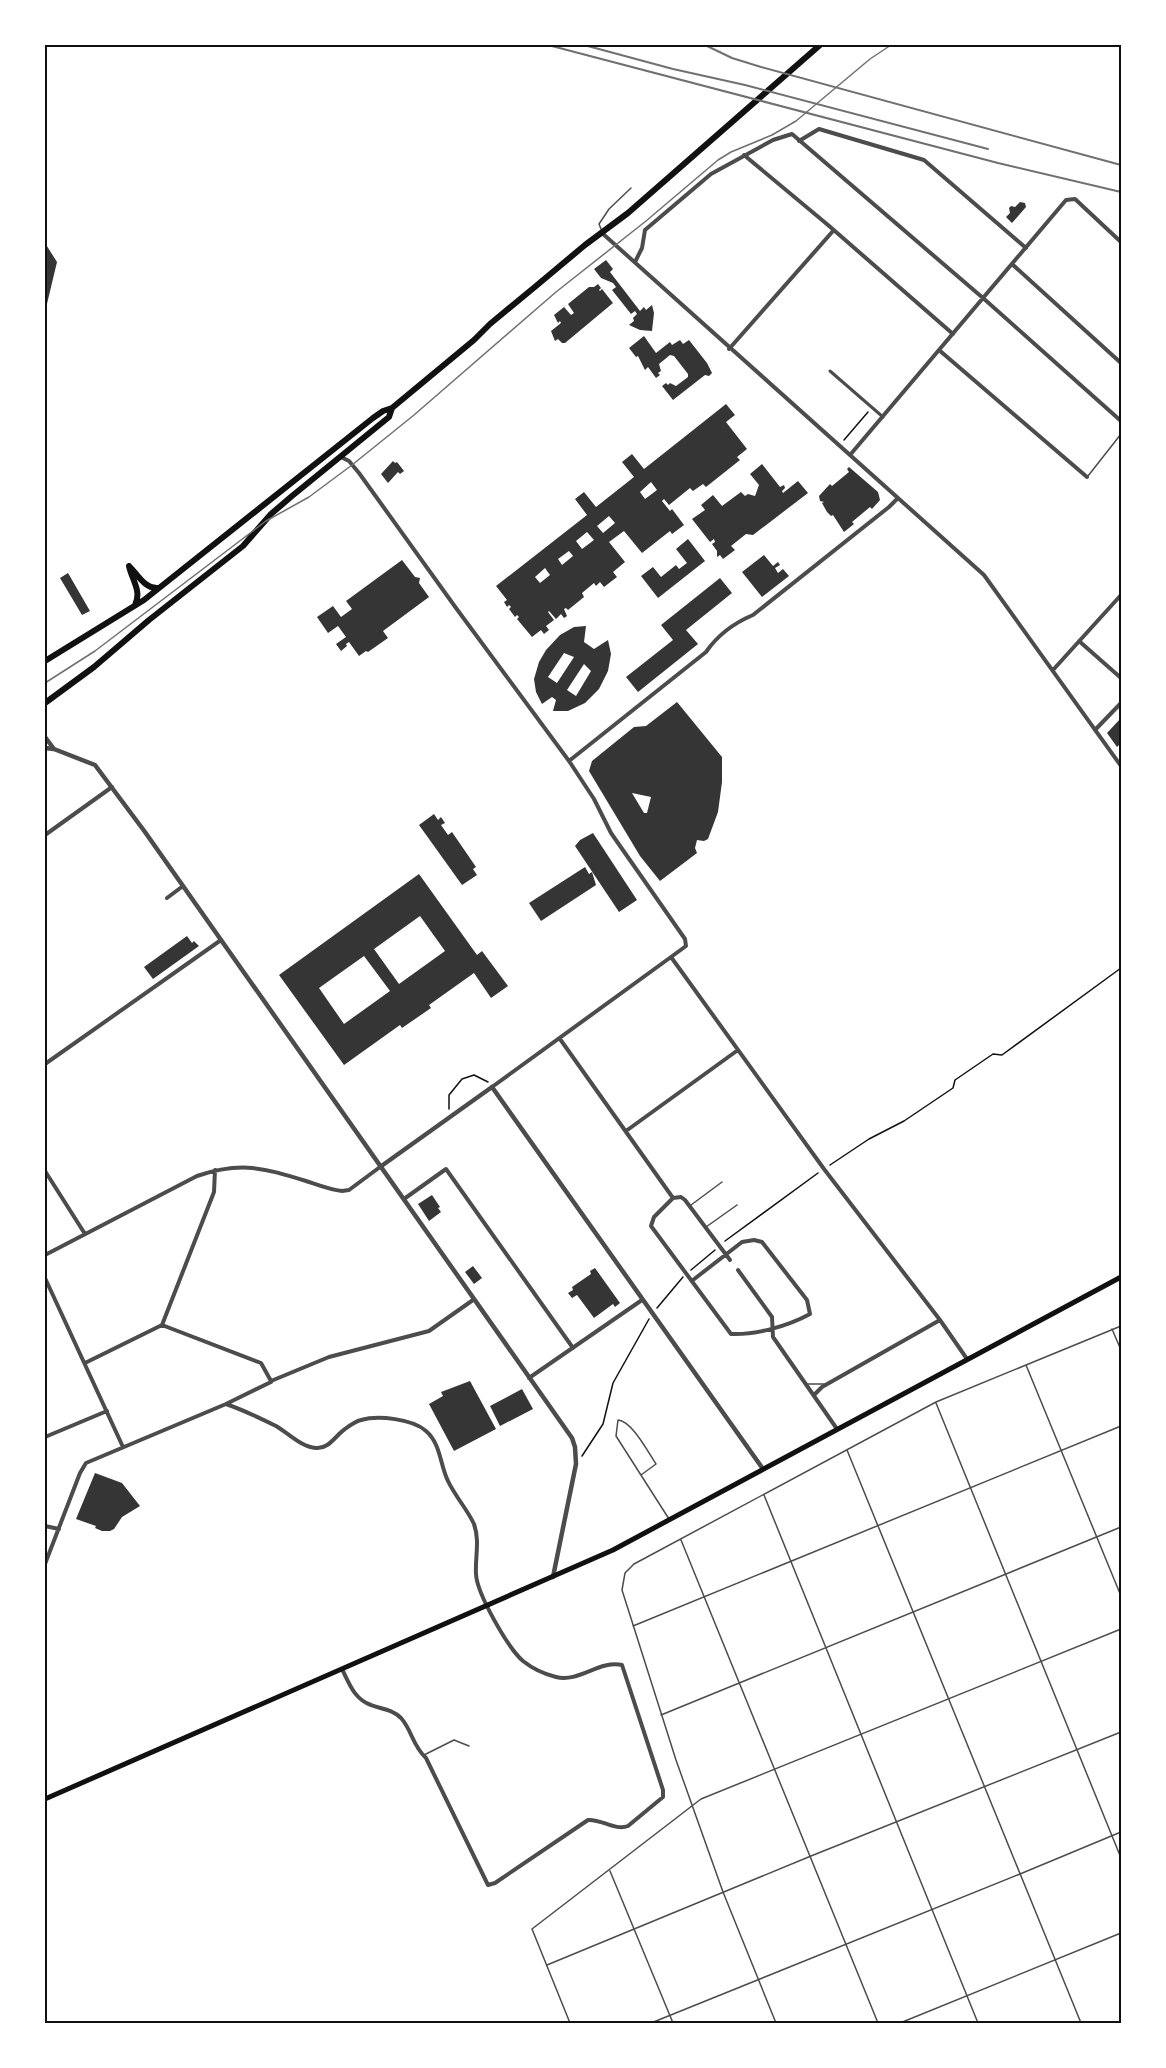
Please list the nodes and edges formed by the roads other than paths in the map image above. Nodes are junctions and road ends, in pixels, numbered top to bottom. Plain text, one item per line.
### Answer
1 (820, 45) edge
2 (799, 141) junction
3 (744, 154) junction
4 (631, 188) dead end
5 (833, 231) junction
6 (602, 233) junction
7 (1121, 242) edge
8 (1026, 248) junction
9 (635, 262) junction
10 (1012, 264) junction
11 (983, 298) junction
12 (953, 334) junction
13 (729, 349) junction
14 (939, 350) junction
15 (1121, 363) edge
16 (830, 371) dead end
17 (392, 408) junction
18 (883, 417) junction
19 (1121, 421) edge
20 (1121, 434) edge
21 (327, 454) junction
22 (850, 456) junction
23 (341, 457) junction
24 (1087, 477) joint
25 (898, 498) junction
26 (159, 588) junction
27 (1121, 595) edge
28 (135, 606) junction
29 (1079, 641) junction
30 (45, 661) edge
31 (1053, 670) junction
32 (1121, 678) edge
33 (45, 703) edge
34 (1121, 703) edge
35 (1095, 730) junction
36 (45, 736) edge
37 (45, 748) edge
38 (54, 748) junction
39 (569, 761) junction
40 (1121, 766) edge
41 (112, 786) junction
42 (45, 835) edge
43 (183, 886) junction
44 (167, 898) dead end
45 (221, 940) junction
46 (671, 957) junction
47 (560, 1039) junction
48 (738, 1050) junction
49 (45, 1064) edge
50 (492, 1088) junction
51 (626, 1131) junction
52 (380, 1167) junction
53 (216, 1170) junction
54 (45, 1171) edge
55 (722, 1182) dead end
56 (673, 1198) junction
57 (404, 1199) junction
58 (737, 1205) dead end
59 (690, 1206) junction
60 (706, 1227) junction
61 (85, 1234) junction
62 (726, 1254) junction
63 (45, 1255) edge
64 (730, 1260) dead end
65 (738, 1269) dead end
66 (1121, 1276) edge
67 (45, 1278) edge
68 (693, 1280) junction
69 (473, 1300) junction
70 (642, 1300) junction
71 (940, 1320) junction
72 (162, 1325) junction
73 (1121, 1326) edge
74 (772, 1328) junction
75 (1113, 1329) junction
76 (573, 1348) junction
77 (1121, 1350) edge
78 (967, 1359) junction
79 (86, 1363) junction
80 (1026, 1364) junction
81 (529, 1378) junction
82 (271, 1382) junction
83 (806, 1384) junction
84 (828, 1384) junction
85 (814, 1395) junction
86 (936, 1402) junction
87 (226, 1404) junction
88 (106, 1411) junction
89 (1121, 1426) edge
90 (837, 1430) junction
91 (45, 1437) edge
92 (123, 1447) junction
93 (847, 1450) junction
94 (1060, 1451) junction
95 (762, 1470) junction
96 (641, 1475) junction
97 (970, 1488) junction
98 (764, 1494) junction
99 (669, 1520) junction
100 (878, 1526) junction
101 (45, 1527) edge
102 (1121, 1527) edge
103 (59, 1529) junction
104 (1096, 1536) junction
105 (680, 1539) junction
106 (791, 1561) junction
107 (45, 1564) edge
108 (1006, 1575) junction
109 (552, 1577) junction
110 (704, 1596) junction
111 (1121, 1596) edge
112 (488, 1606) junction
113 (913, 1611) junction
114 (633, 1626) junction
115 (1121, 1629) edge
116 (826, 1648) junction
117 (1042, 1662) junction
118 (342, 1669) junction
119 (740, 1683) junction
120 (949, 1698) junction
121 (660, 1715) junction
122 (1121, 1732) edge
123 (861, 1735) junction
124 (469, 1746) dead end
125 (1078, 1750) junction
126 (423, 1755) junction
127 (775, 1770) junction
128 (984, 1786) junction
129 (45, 1799) edge
130 (692, 1806) junction
131 (897, 1822) junction
132 (1121, 1832) edge
133 (1111, 1836) junction
134 (811, 1856) junction
135 (1121, 1858) edge
136 (609, 1870) junction
137 (1020, 1874) junction
138 (723, 1892) junction
139 (932, 1909) junction
140 (634, 1929) junction
141 (1121, 1933) edge
142 (846, 1944) junction
143 (1054, 1960) junction
144 (546, 1965) junction
145 (758, 1978) junction
146 (967, 1995) junction
147 (670, 2016) junction
148 (570, 2023) edge
149 (651, 2023) edge
150 (673, 2023) edge
151 (776, 2023) edge
152 (878, 2023) edge
153 (900, 2023) edge
154 (978, 2023) edge
155 (1081, 2023) edge

1 - 6 main road
2 - 3 street
2 - 8 street
2 - 11 street
3 - 5 street
3 - 9 street
4 - 6 lane
5 - 12 street
5 - 13 street
6 - 9 street
6 - 17 main road
7 - 8 street
8 - 10 street
9 - 13 street
10 - 11 street
10 - 15 street
11 - 12 street
11 - 19 street
12 - 14 street
13 - 22 street
14 - 18 street
14 - 24 street
16 - 18 street
17 - 21 main road
17 - 23 main road
18 - 22 street
20 - 24 lane
21 - 23 main road
21 - 26 main road
22 - 25 street
23 - 33 main road
23 - 39 street
25 - 31 street
25 - 39 street
26 - 28 main road
26 - 28 main road
27 - 29 street
28 - 30 main road
29 - 31 street
29 - 32 street
31 - 35 street
34 - 35 street
35 - 40 street
36 - 38 street
37 - 38 street
38 - 41 street
39 - 46 street
41 - 42 street
41 - 43 street
43 - 44 street
43 - 45 street
45 - 49 street
45 - 52 street
46 - 47 street
46 - 48 street
47 - 50 street
47 - 51 street
48 - 51 street
48 - 71 street
50 - 52 street
50 - 70 street
51 - 56 street
52 - 53 street
52 - 57 street
53 - 61 street
53 - 72 street
54 - 61 street
55 - 59 lane
56 - 59 street
56 - 68 street
57 - 69 street
57 - 76 street
58 - 60 lane
59 - 60 street
60 - 62 street
61 - 63 street
62 - 64 street
62 - 68 street
62 - 74 street
65 - 74 street
66 - 78 main road
67 - 79 street
68 - 74 street
69 - 81 street
69 - 82 street
70 - 76 street
70 - 95 street
71 - 78 street
71 - 84 street
72 - 79 street
72 - 82 street
73 - 75 lane
74 - 83 street
75 - 77 lane
75 - 80 lane
76 - 81 street
78 - 90 main road
79 - 88 street
80 - 86 lane
80 - 94 lane
81 - 109 street
82 - 87 street
83 - 84 lane
83 - 85 street
84 - 85 street
85 - 90 street
86 - 93 lane
86 - 97 lane
87 - 92 street
87 - 112 street
88 - 91 street
88 - 92 street
89 - 94 lane
90 - 95 main road
92 - 103 street
93 - 98 lane
93 - 100 lane
94 - 97 lane
94 - 104 lane
95 - 99 main road
96 - 96 lane
96 - 99 lane
97 - 100 lane
97 - 108 lane
98 - 105 lane
98 - 106 lane
99 - 109 main road
100 - 106 lane
100 - 113 lane
101 - 103 street
102 - 104 lane
103 - 107 street
104 - 108 lane
104 - 111 lane
105 - 110 lane
105 - 114 lane
106 - 110 lane
106 - 116 lane
108 - 113 lane
108 - 117 lane
109 - 112 main road
110 - 114 lane
110 - 119 lane
112 - 118 main road
112 - 126 street
113 - 116 lane
113 - 120 lane
114 - 121 lane
115 - 117 lane
116 - 119 lane
116 - 123 lane
117 - 120 lane
117 - 125 lane
118 - 126 street
118 - 129 main road
119 - 121 lane
119 - 127 lane
120 - 123 lane
120 - 128 lane
121 - 130 lane
122 - 125 lane
123 - 127 lane
123 - 131 lane
124 - 126 lane
125 - 128 lane
125 - 133 lane
127 - 130 lane
127 - 134 lane
128 - 131 lane
128 - 137 lane
130 - 136 lane
130 - 138 lane
131 - 134 lane
131 - 139 lane
132 - 133 lane
133 - 135 lane
133 - 137 lane
134 - 138 lane
134 - 142 lane
136 - 140 lane
136 - 144 lane
137 - 139 lane
137 - 143 lane
138 - 140 lane
138 - 145 lane
139 - 142 lane
139 - 146 lane
140 - 144 lane
140 - 147 lane
141 - 143 lane
142 - 145 lane
142 - 152 lane
143 - 146 lane
143 - 155 lane
144 - 148 lane
145 - 147 lane
145 - 151 lane
146 - 153 lane
146 - 154 lane
147 - 149 lane
147 - 150 lane

